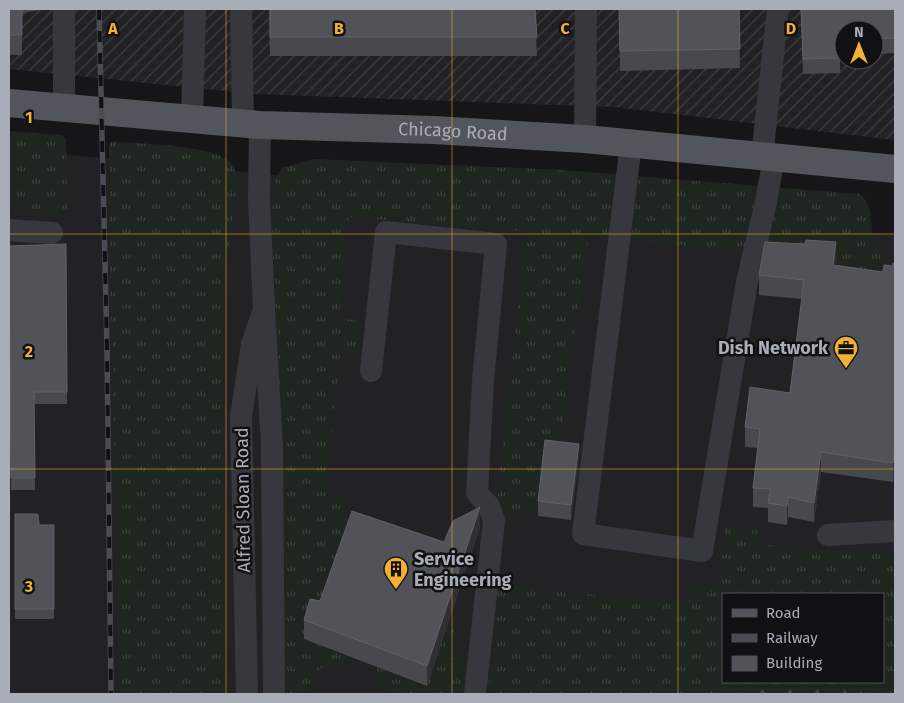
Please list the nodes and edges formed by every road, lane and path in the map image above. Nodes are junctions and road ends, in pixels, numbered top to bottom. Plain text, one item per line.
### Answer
1 (64, 9) edge
2 (195, 9) edge
3 (241, 9) edge
4 (586, 9) edge
5 (778, 9) edge
6 (9, 103) edge
7 (64, 108) junction
8 (192, 120) junction
9 (251, 124) junction
10 (585, 139) junction
11 (631, 144) junction
12 (768, 158) junction
13 (895, 169) edge
14 (9, 230) edge
15 (52, 233) dead end
16 (264, 309) junction
17 (372, 371) dead end
18 (895, 531) edge
19 (828, 535) dead end
20 (247, 694) edge
21 (274, 694) edge
22 (475, 694) edge

1 - 7 street
2 - 8 street
3 - 9 street, Alfred Sloan Road
4 - 10 street
5 - 12 street
6 - 7 main road, Chicago Road
7 - 8 main road, Chicago Road
8 - 9 main road, Chicago Road
9 - 10 main road, Chicago Road
9 - 16 street, Alfred Sloan Road
10 - 11 main road, Chicago Road
11 - 12 main road, Chicago Road
11 - 12 street
12 - 13 main road, Chicago Road
14 - 15 street
16 - 20 street, Alfred Sloan Road
16 - 21 street, Alfred Sloan Road
17 - 22 street
18 - 19 street

